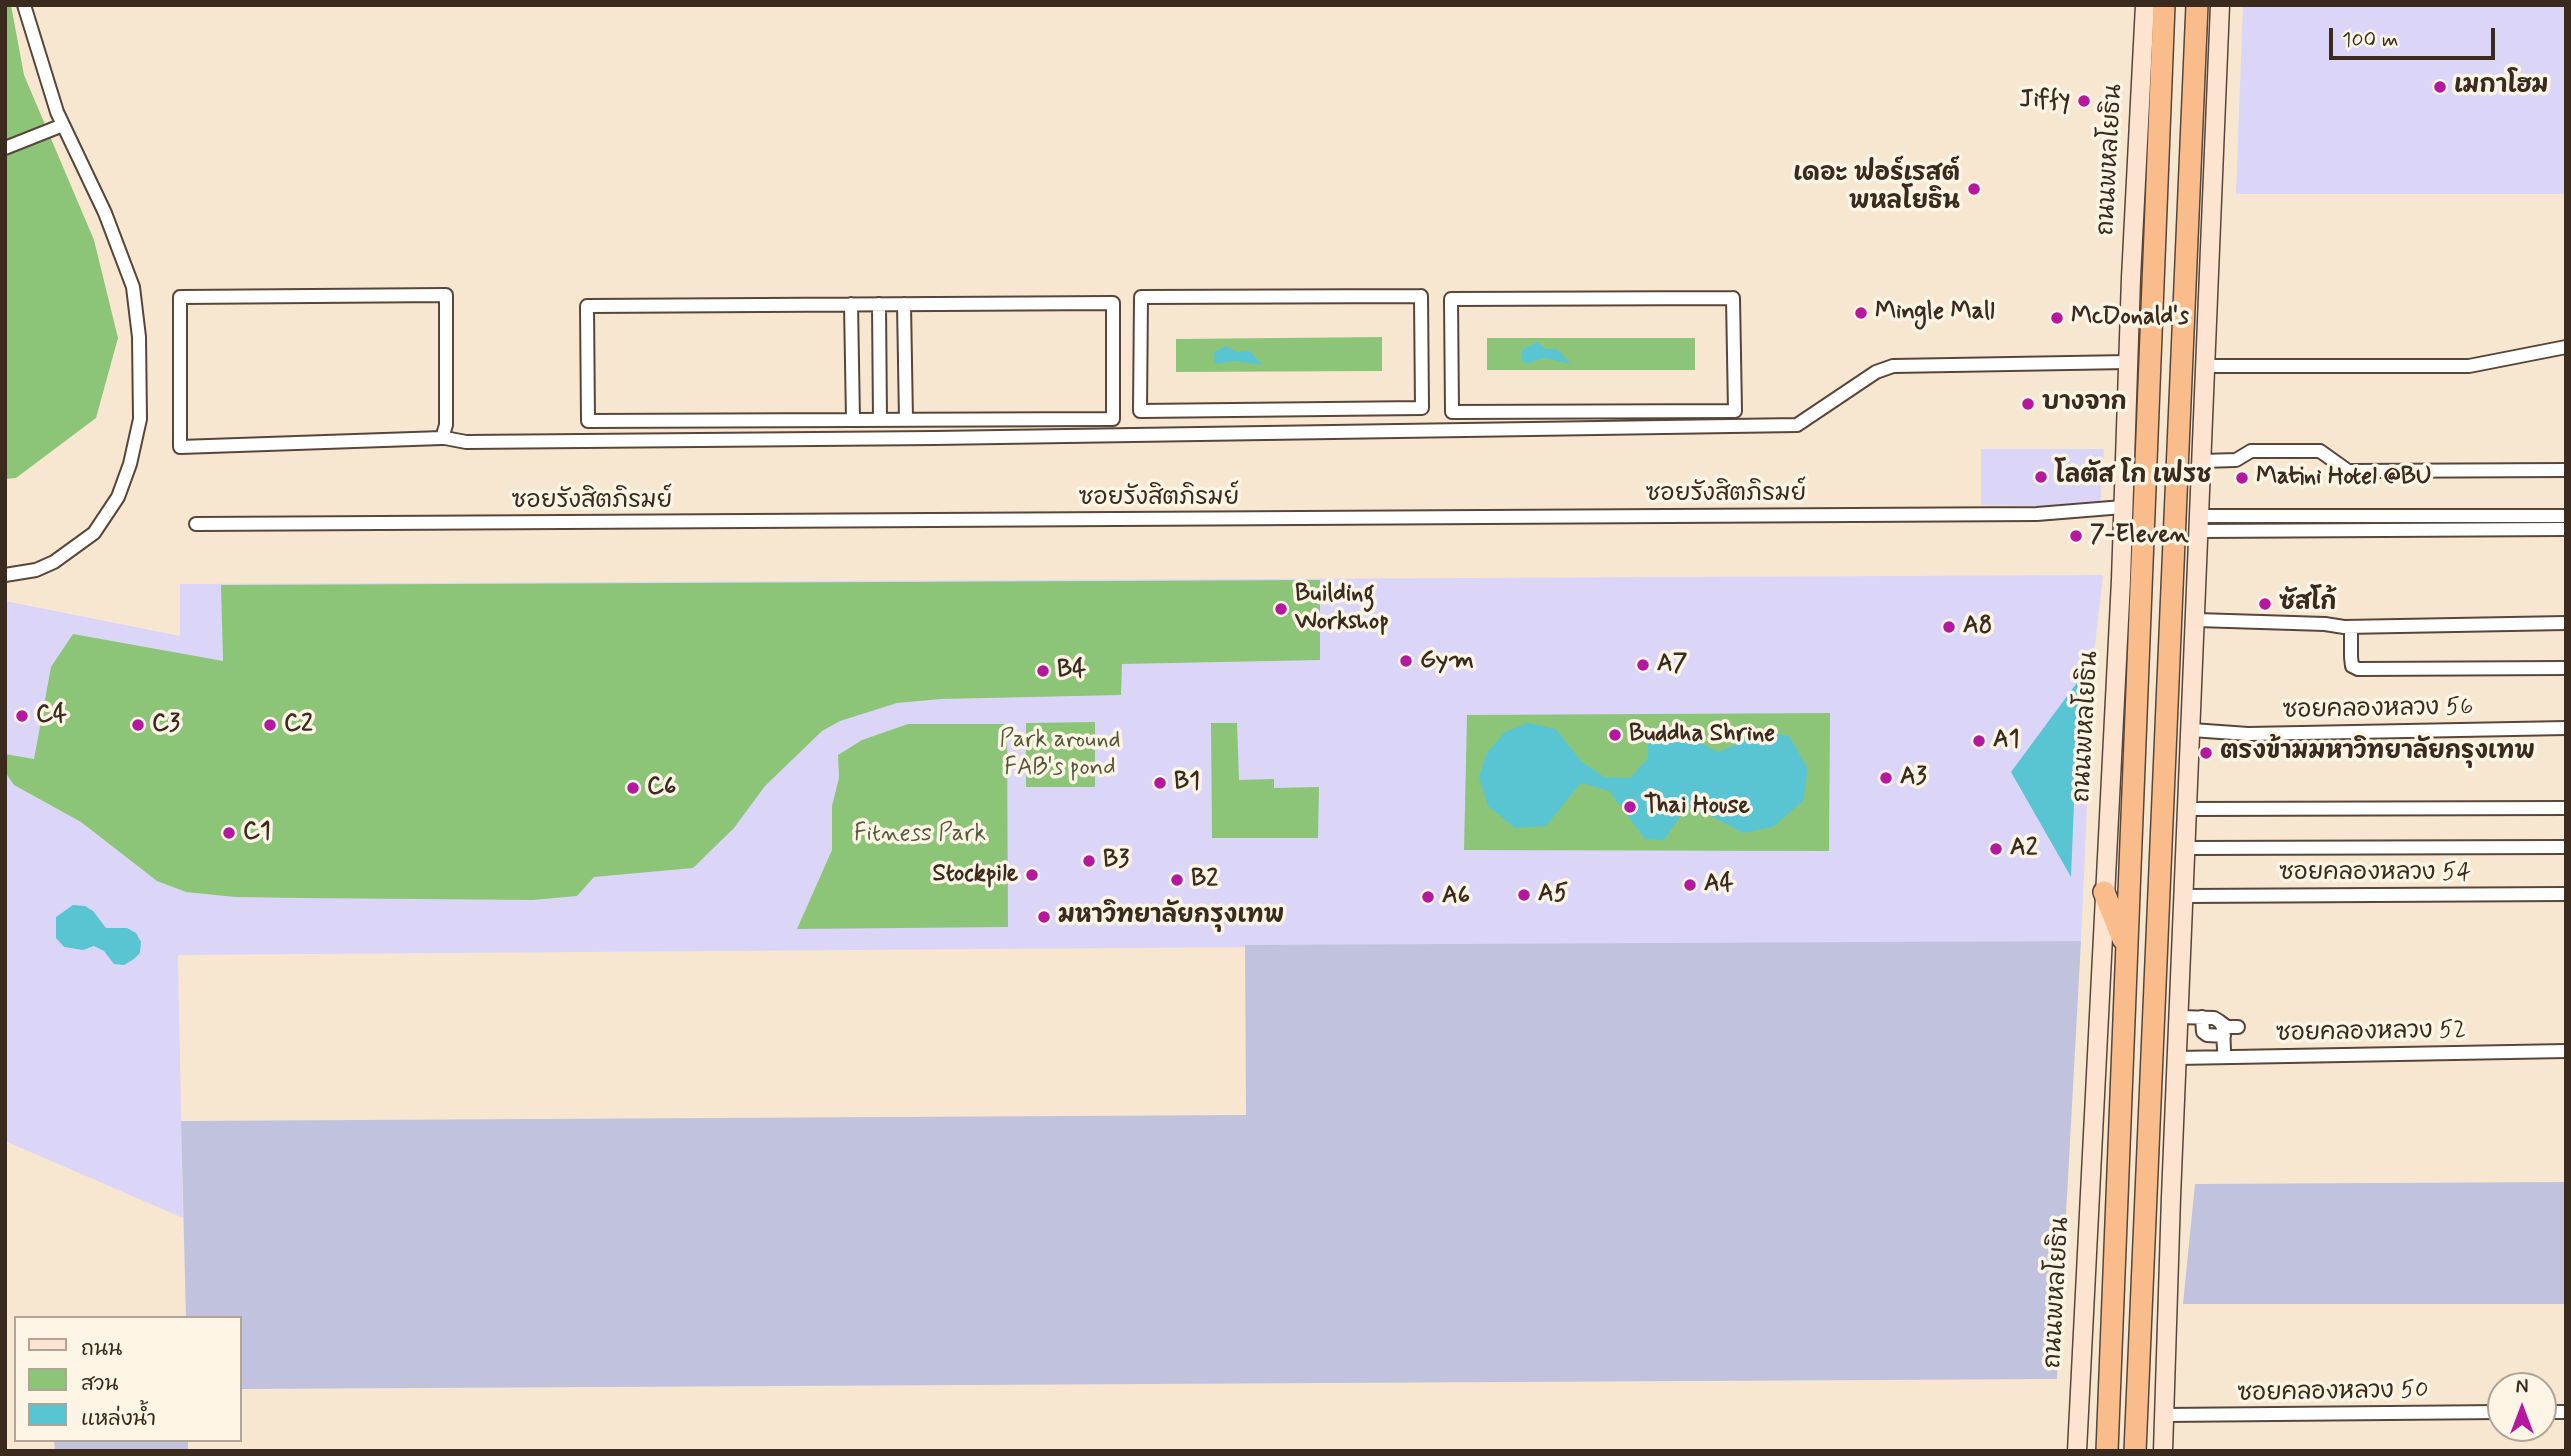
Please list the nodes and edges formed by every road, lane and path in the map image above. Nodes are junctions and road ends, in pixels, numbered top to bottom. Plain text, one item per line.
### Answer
1 (24, 5) edge
2 (2145, 5) edge
3 (2164, 5) edge
4 (2197, 5) edge
5 (2220, 5) edge
6 (63, 125) junction
7 (5, 148) edge
8 (851, 304) junction
9 (879, 304) junction
10 (904, 304) junction
11 (2566, 347) edge
12 (2128, 362) junction
13 (2206, 366) junction
14 (1284, 411) junction
15 (1592, 412) junction
16 (853, 420) junction
17 (880, 420) junction
18 (906, 420) junction
19 (938, 420) junction
20 (1593, 430) junction
21 (1284, 434) junction
22 (442, 438) junction
23 (939, 438) junction
24 (2202, 461) junction
25 (2566, 470) edge
26 (2123, 507) junction
27 (2566, 516) edge
28 (196, 524) dead end
29 (2200, 524) junction
30 (2566, 529) edge
31 (5, 575) edge
32 (2197, 620) junction
33 (2566, 624) edge
34 (2351, 627) junction
35 (2566, 668) edge
36 (2566, 728) edge
37 (2192, 730) junction
38 (2188, 808) junction
39 (2566, 808) edge
40 (2566, 847) edge
41 (2187, 848) junction
42 (2104, 892) junction
43 (2566, 894) edge
44 (2184, 896) junction
45 (2127, 947) junction
46 (2179, 1017) junction
47 (2202, 1017) junction
48 (2219, 1021) junction
49 (2238, 1027) dead end
50 (2566, 1051) edge
51 (2177, 1058) junction
52 (2087, 1243) junction
53 (2169, 1255) junction
54 (2487, 1412) edge
55 (2164, 1415) junction
56 (2077, 1451) edge
57 (2086, 1451) edge
58 (2106, 1451) edge
59 (2135, 1451) edge
60 (2155, 1451) edge
61 (2164, 1451) edge

1 - 6 street
2 - 12 main road, ถนนพหลโยธิน
3 - 45 highway, ถนนพหลโยธิน
4 - 59 highway
5 - 13 main road
6 - 7 street
6 - 31 street
8 - 9 street
8 - 16 street
8 - 16 street
9 - 10 street
9 - 17 street
10 - 18 street
10 - 19 street
11 - 13 street
12 - 20 street
12 - 26 main road, ถนนพหลโยธิน
13 - 24 main road
14 - 14 street
14 - 21 street
15 - 15 street
15 - 20 street
16 - 17 street
17 - 18 street
18 - 19 street
19 - 23 street
20 - 21 street
21 - 23 street
22 - 22 street
22 - 23 street
24 - 25 street
24 - 29 main road
26 - 28 street, ซอยรังสิตภิรมย์
26 - 42 main road, ถนนพหลโยธิน
27 - 29 street
29 - 30 street
29 - 32 main road
32 - 34 street
32 - 37 main road
33 - 34 street
34 - 35 street
36 - 37 street, ซอยคลองหลวง 56
37 - 38 main road
38 - 39 street
38 - 41 main road
40 - 41 street
41 - 44 main road
42 - 45 highway
42 - 52 main road, ถนนพหลโยธิน
43 - 44 street, ซอยคลองหลวง 54
44 - 46 main road
45 - 58 highway, ถนนพหลโยธิน
46 - 47 street
46 - 51 main road
47 - 48 street
47 - 48 street
48 - 49 street
50 - 51 street, ซอยคลองหลวง 52
51 - 53 main road
52 - 56 main road, ถนนพหลโยธิน
52 - 57 main road
53 - 55 main road
53 - 60 main road
54 - 55 street, ซอยคลองหลวง 50
55 - 61 main road

